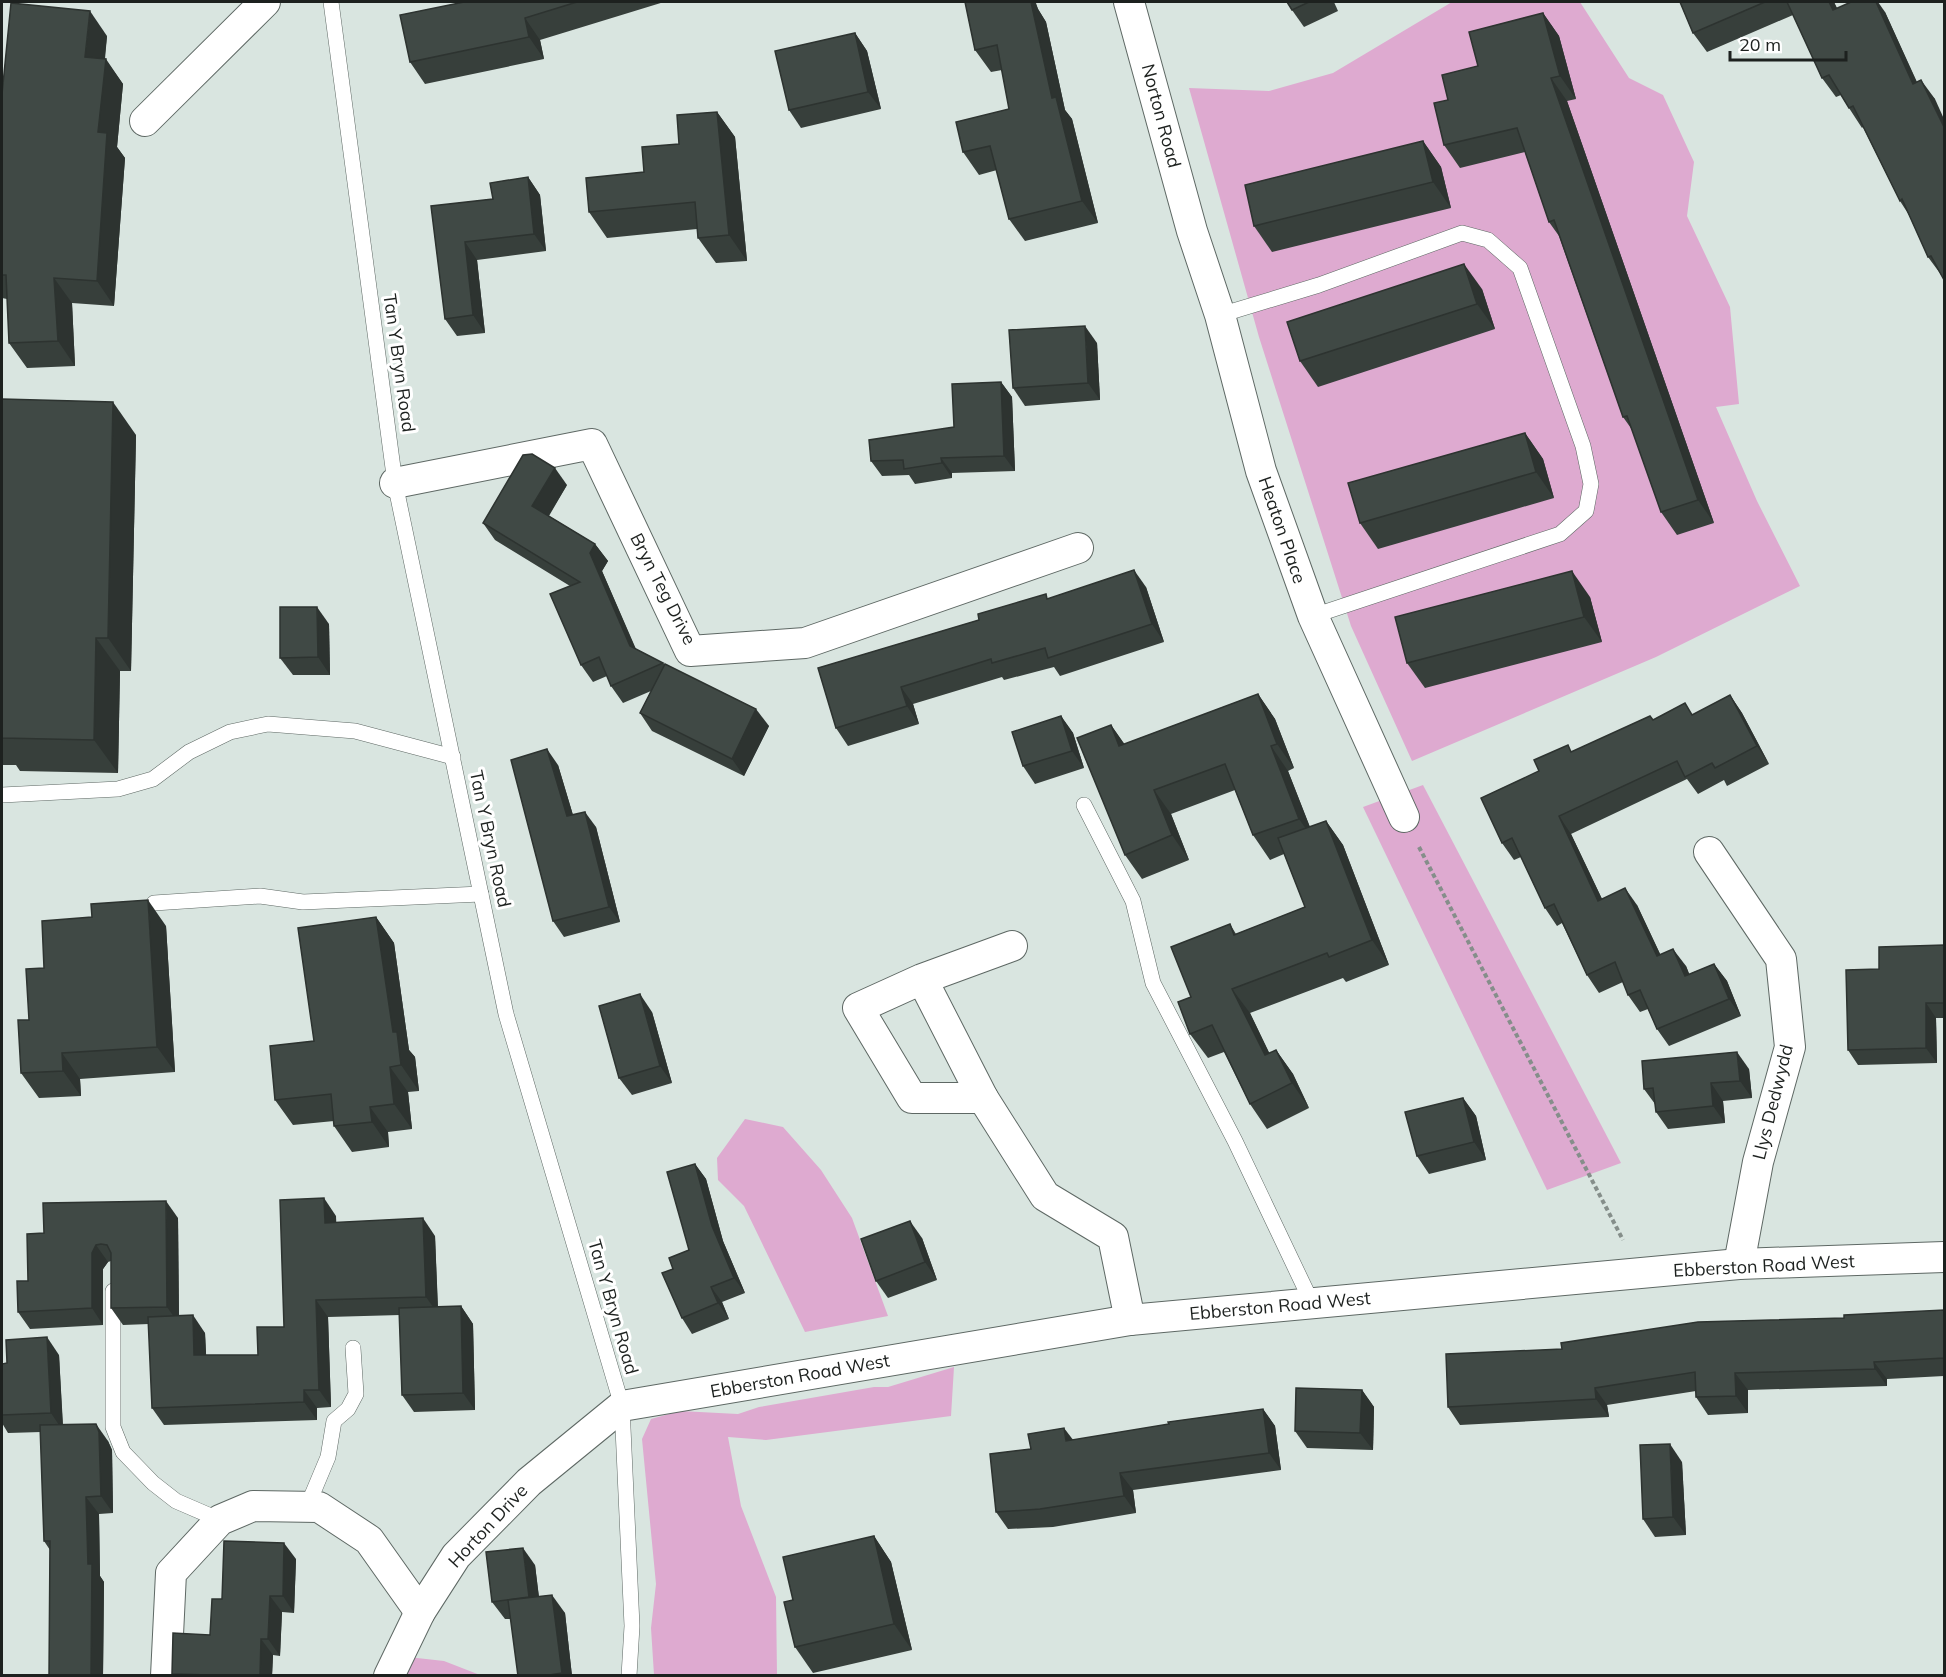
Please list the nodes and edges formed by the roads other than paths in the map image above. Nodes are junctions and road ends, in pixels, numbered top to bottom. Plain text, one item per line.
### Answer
1 (265, 2) edge
2 (331, 2) edge
3 (1129, 2) edge
4 (145, 121) dead end
5 (1192, 231) joint
6 (1220, 315) junction
7 (395, 483) junction
8 (1078, 548) dead end
9 (1312, 616) junction
10 (453, 757) junction
11 (2, 795) edge
12 (1084, 805) dead end
13 (1404, 817) road end
14 (1709, 852) dead end
15 (481, 894) junction
16 (154, 903) dead end
17 (1012, 946) dead end
18 (922, 979) junction
19 (982, 1098) junction
20 (1944, 1257) edge
21 (1739, 1264) junction
22 (113, 1281) edge
23 (1312, 1303) junction
24 (1130, 1320) junction
25 (353, 1348) dead end
26 (622, 1406) junction
27 (307, 1507) junction
28 (220, 1520) junction
29 (420, 1612) junction
30 (166, 1676) edge
31 (389, 1676) edge
32 (629, 1676) edge

1 - 4 street
2 - 7 lane, Tan Y Bryn Road
3 - 5 street, Norton Road
5 - 6 street, Heaton Place
6 - 9 street, Heaton Place
6 - 9 lane
7 - 8 street, Bryn Teg Drive
7 - 10 lane, Tan Y Bryn Road
9 - 13 street, Heaton Place
10 - 11 lane
10 - 15 lane, Tan Y Bryn Road
12 - 23 lane
14 - 21 street, Llys Dedwydd
15 - 16 lane
15 - 26 lane, Tan Y Bryn Road
17 - 18 street
18 - 19 street
18 - 19 street
19 - 24 street
20 - 21 street, Ebberston Road West
21 - 23 street, Ebberston Road West
22 - 28 lane
23 - 24 street, Ebberston Road West
24 - 26 street, Ebberston Road West
25 - 27 lane
26 - 29 street, Horton Drive
26 - 32 lane, Tan Y Bryn Road
27 - 28 street
27 - 29 street
28 - 30 street
29 - 31 street, Horton Drive

